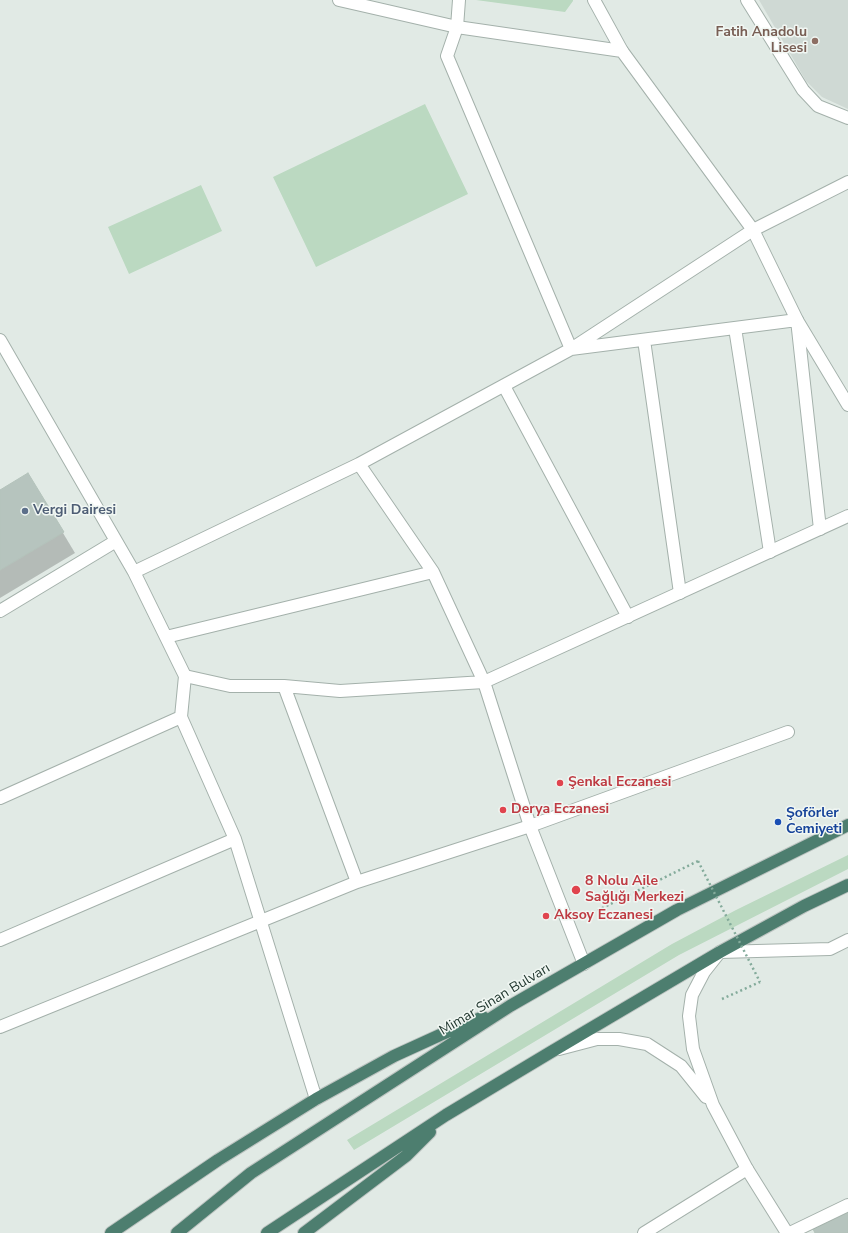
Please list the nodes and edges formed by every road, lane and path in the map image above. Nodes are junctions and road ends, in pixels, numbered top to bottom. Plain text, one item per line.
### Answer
1 (339, 0) edge
2 (459, 0) edge
3 (594, 0) edge
4 (747, 0) edge
5 (457, 27) junction
6 (622, 51) junction
7 (848, 118) edge
8 (848, 182) edge
9 (753, 230) junction
10 (797, 320) junction
11 (735, 328) junction
12 (0, 340) edge
13 (644, 340) junction
14 (571, 349) junction
15 (504, 386) junction
16 (848, 405) edge
17 (359, 464) junction
18 (848, 516) edge
19 (820, 529) junction
20 (116, 541) junction
21 (770, 552) junction
22 (134, 572) junction
23 (433, 572) junction
24 (680, 593) junction
25 (0, 611) edge
26 (628, 617) junction
27 (166, 637) junction
28 (185, 676) junction
29 (484, 682) junction
30 (284, 686) junction
31 (181, 717) junction
32 (788, 732) dead end
33 (0, 798) edge
34 (848, 825) edge
35 (530, 826) junction
36 (235, 839) junction
37 (357, 882) junction
38 (848, 885) edge
39 (260, 922) junction
40 (568, 925) junction
41 (0, 940) edge
42 (848, 940) edge
43 (720, 952) junction
44 (584, 964) junction
45 (722, 999) dead end
46 (510, 1006) junction
47 (0, 1027) edge
48 (551, 1052) junction
49 (316, 1099) junction
50 (713, 1105) junction
51 (446, 1115) junction
52 (747, 1169) junction
53 (848, 1205) edge
54 (111, 1233) edge
55 (177, 1233) edge
56 (266, 1233) edge
57 (304, 1233) edge
58 (644, 1233) edge
59 (788, 1233) edge

1 - 5 street
2 - 5 street
3 - 6 street
4 - 7 street
5 - 6 street
5 - 14 street
6 - 9 street
8 - 9 street
9 - 10 street
9 - 14 street
10 - 11 street
10 - 16 street
10 - 19 street
11 - 13 street
11 - 21 street
12 - 20 street
13 - 14 street
13 - 24 street
14 - 15 street
15 - 17 street
15 - 26 street
17 - 22 street
17 - 23 street
18 - 19 street
19 - 21 street
20 - 22 street
20 - 25 street
21 - 24 street
22 - 27 street
23 - 27 street
23 - 29 street
24 - 26 street
26 - 29 street
27 - 28 street
28 - 30 street
28 - 31 street
29 - 30 street
29 - 35 street
30 - 37 street
31 - 33 street
31 - 36 street
32 - 35 street
34 - 44 highway, Mimar Sinan Bulvarı
35 - 37 street
35 - 40 street
36 - 39 street
36 - 41 street
37 - 39 street
38 - 43 highway
39 - 47 street
39 - 49 street
40 - 44 street
40 - 45 path, bridge
42 - 43 street
43 - 48 highway
43 - 50 street
44 - 46 highway, Mimar Sinan Bulvarı
46 - 49 highway
46 - 55 highway, Mimar Sinan Bulvarı
48 - 50 street
48 - 51 highway
49 - 54 highway
50 - 52 street
51 - 56 highway
51 - 57 highway
52 - 58 street
52 - 59 street
53 - 59 street

